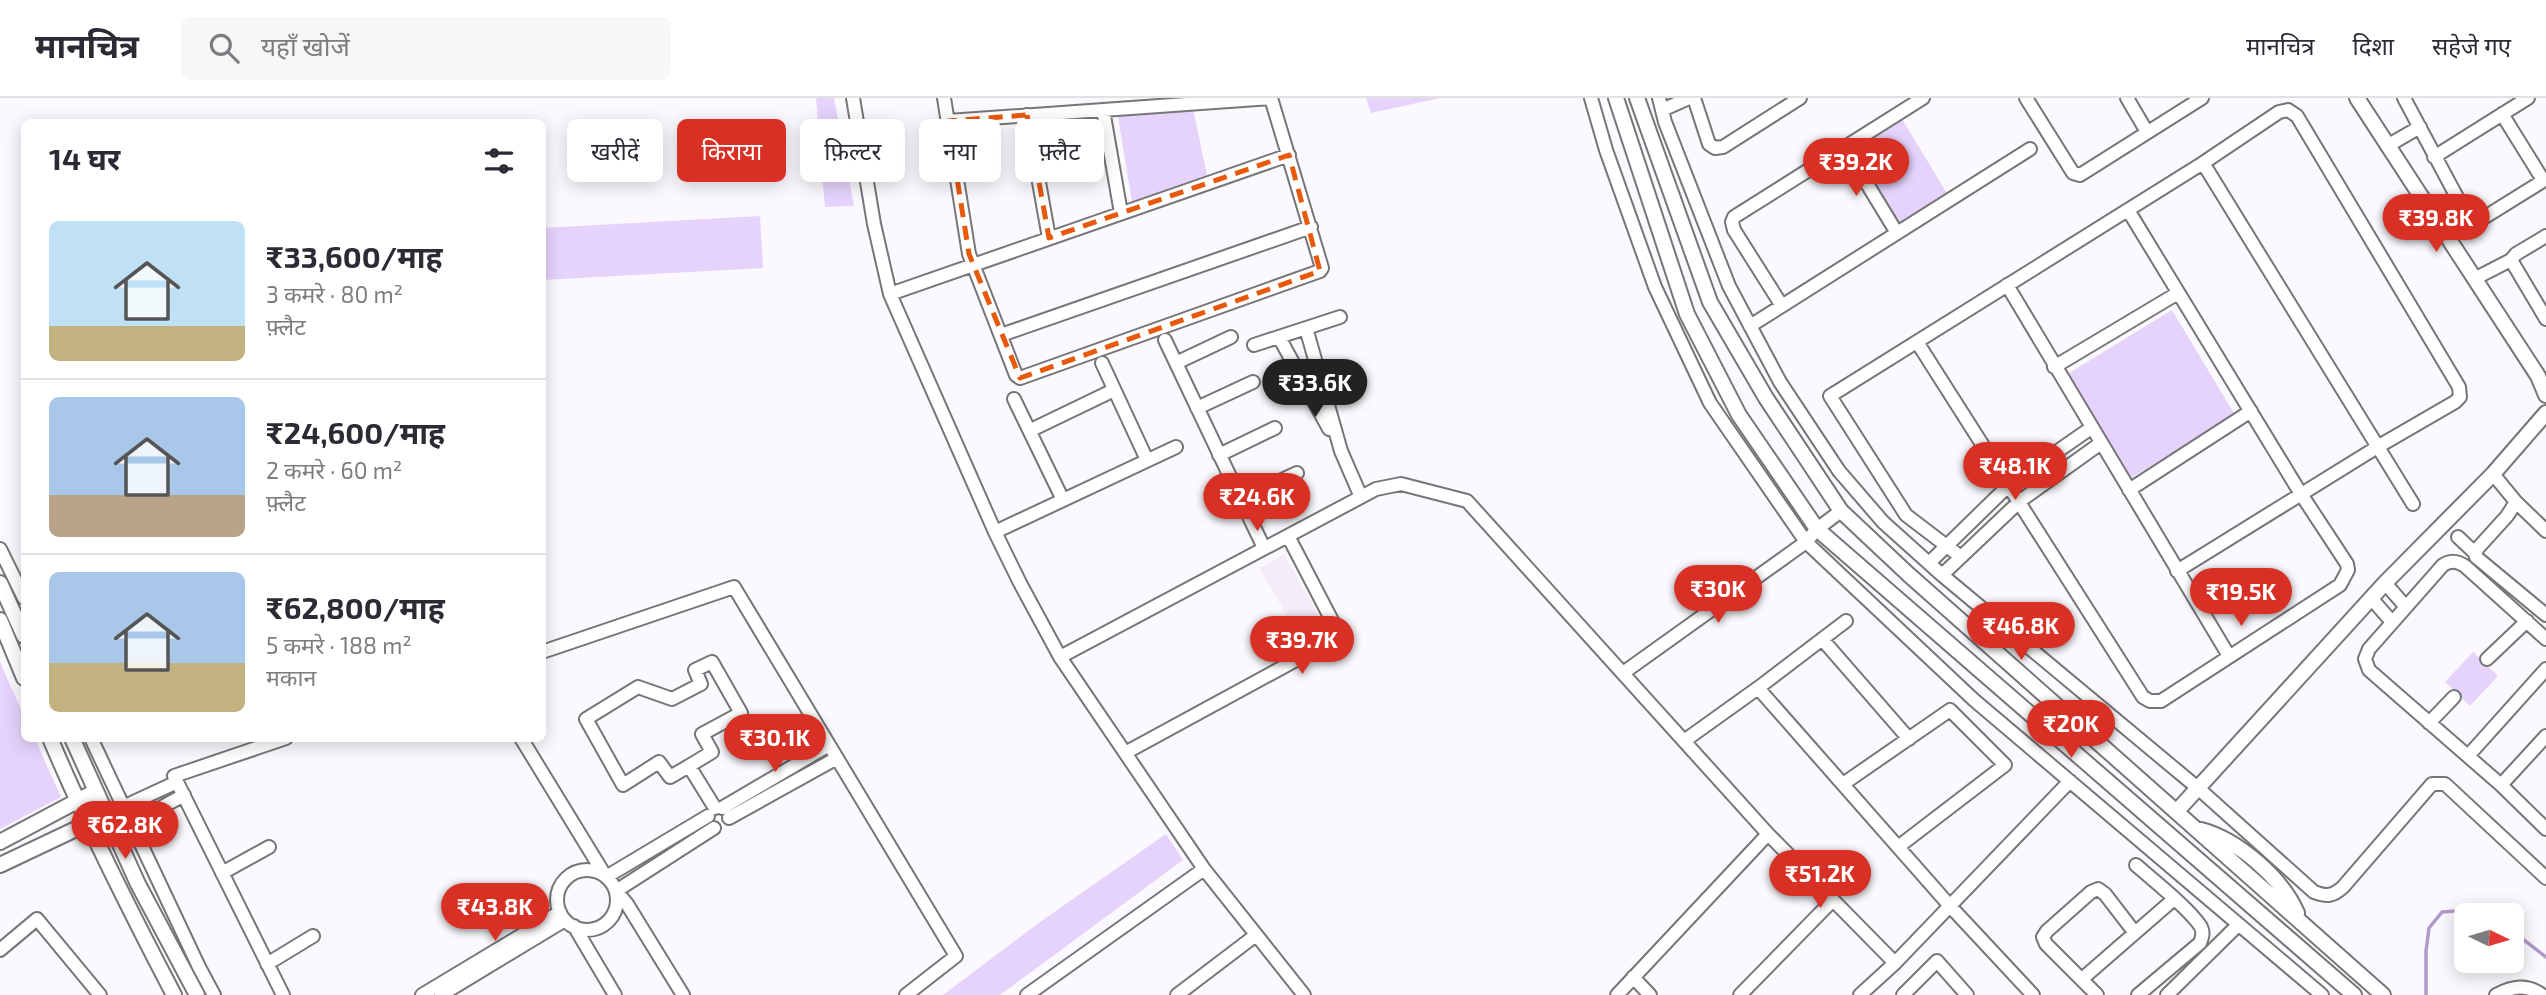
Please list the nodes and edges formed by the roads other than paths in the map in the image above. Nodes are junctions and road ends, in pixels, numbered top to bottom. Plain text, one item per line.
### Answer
1 (853, 98) edge
2 (944, 98) edge
3 (1591, 98) edge
4 (1616, 98) edge
5 (1637, 98) edge
6 (1689, 98) edge
7 (1695, 98) edge
8 (1800, 98) edge
9 (1923, 98) edge
10 (2026, 98) edge
11 (2127, 98) edge
12 (2202, 98) edge
13 (2357, 98) edge
14 (2528, 98) edge
15 (2407, 99) edge
16 (1660, 104) edge
17 (1103, 110) junction
18 (2502, 114) junction
19 (1027, 115) junction
20 (948, 119) edge
21 (974, 119) edge
22 (2420, 127) junction
23 (2147, 132) junction
24 (1844, 146) junction
25 (2386, 146) junction
26 (2030, 149) dead end
27 (1289, 155) junction
28 (2434, 157) junction
29 (2203, 163) junction
30 (2545, 180) edge
31 (958, 182) edge
32 (2127, 210) junction
33 (1121, 213) junction
34 (1311, 227) junction
35 (1897, 233) junction
36 (2546, 236) edge
37 (1049, 238) junction
38 (2511, 260) junction
39 (973, 265) junction
40 (2474, 279) junction
41 (2007, 285) junction
42 (2178, 293) junction
43 (2546, 293) edge
44 (890, 294) junction
45 (2534, 300) junction
46 (1782, 306) junction
47 (1340, 317) dead end
48 (2546, 318) edge
49 (1750, 326) junction
50 (1306, 328) junction
51 (1001, 335) junction
52 (1231, 337) dead end
53 (1279, 337) junction
54 (1165, 340) dead end
55 (1917, 341) junction
56 (1254, 345) dead end
57 (1102, 363) dead end
58 (1176, 363) junction
59 (2054, 367) junction
60 (1253, 382) dead end
61 (1114, 390) junction
62 (2546, 395) edge
63 (1014, 399) dead end
64 (1197, 408) junction
65 (2251, 411) junction
66 (2546, 413) edge
67 (1275, 428) dead end
68 (2091, 428) junction
69 (1031, 430) junction
70 (2101, 443) junction
71 (2379, 446) junction
72 (1176, 447) dead end
73 (1341, 451) junction
74 (1219, 455) junction
75 (1147, 460) junction
76 (1297, 473) dead end
77 (2493, 474) junction
78 (2009, 485) junction
79 (2129, 490) junction
80 (2301, 494) junction
81 (1361, 497) junction
82 (1241, 499) junction
83 (1063, 500) junction
84 (2020, 501) junction
85 (2516, 502) junction
86 (2413, 504) dead end
87 (1841, 511) junction
88 (1816, 529) junction
89 (2546, 531) edge
90 (995, 532) junction
91 (1287, 536) junction
92 (2458, 537) dead end
93 (1806, 542) junction
94 (1946, 547) junction
95 (1264, 548) junction
96 (0, 549) edge
97 (2475, 553) junction
98 (1961, 557) junction
99 (1929, 563) junction
100 (2177, 571) junction
101 (1942, 575) junction
102 (0, 583) edge
103 (2385, 583) junction
104 (21, 592) edge
105 (2371, 598) junction
106 (2406, 607) junction
107 (2546, 615) edge
108 (0, 621) edge
109 (1846, 621) dead end
110 (2527, 621) junction
111 (2392, 622) junction
112 (21, 629) edge
113 (1822, 639) junction
114 (2546, 639) edge
115 (546, 651) edge
116 (2228, 656) junction
117 (1060, 657) junction
118 (2487, 659) dead end
119 (2546, 669) edge
120 (21, 671) edge
121 (1623, 673) junction
122 (1758, 688) junction
123 (2454, 697) dead end
124 (2430, 723) junction
125 (2546, 736) edge
126 (1909, 739) junction
127 (1684, 741) junction
128 (52, 742) edge
129 (74, 742) edge
130 (93, 742) edge
131 (274, 742) edge
132 (523, 742) edge
133 (829, 745) junction
134 (1125, 753) junction
135 (2468, 756) junction
136 (837, 758) junction
137 (689, 766) junction
138 (2070, 781) junction
139 (177, 782) junction
140 (1843, 784) junction
141 (2501, 785) junction
142 (2199, 789) junction
143 (96, 791) junction
144 (184, 795) junction
145 (76, 801) junction
146 (123, 807) junction
147 (2177, 811) junction
148 (718, 812) junction
149 (106, 815) junction
150 (88, 823) junction
151 (131, 824) junction
152 (714, 828) junction
153 (2546, 829) edge
154 (1768, 834) junction
155 (0, 842) edge
156 (269, 847) dead end
157 (1898, 847) junction
158 (0, 865) edge
159 (2136, 865) dead end
160 (1204, 869) junction
161 (222, 873) junction
162 (606, 877) junction
163 (2546, 878) edge
164 (616, 891) junction
165 (2174, 899) junction
166 (1833, 900) junction
167 (1950, 906) junction
168 (566, 920) junction
169 (2238, 925) junction
170 (2136, 933) junction
171 (1256, 934) junction
172 (313, 936) dead end
173 (0, 950) edge
174 (1895, 963) junction
175 (267, 964) junction
176 (1633, 977) junction
177 (2082, 979) junction
178 (2337, 980) junction
179 (100, 995) edge
180 (174, 995) edge
181 (197, 995) edge
182 (214, 995) edge
183 (283, 995) edge
184 (422, 995) edge
185 (441, 995) edge
186 (615, 995) edge
187 (682, 995) edge
188 (906, 995) edge
189 (1027, 995) edge
190 (1177, 995) edge
191 (1304, 995) edge
192 (1617, 995) edge
193 (1650, 995) edge
194 (1740, 995) edge
195 (1860, 995) edge
196 (1903, 995) edge
197 (1967, 995) edge
198 (2032, 995) edge
199 (2097, 995) edge
200 (2138, 995) edge
201 (2167, 995) edge
202 (2322, 995) edge
203 (2354, 995) edge
204 (2383, 995) edge
205 (2496, 995) edge
206 (2542, 995) edge

1 - 44 street
2 - 20 street
3 - 93 street
4 - 88 street
5 - 87 street
6 - 16 street
7 - 8 street
9 - 24 street
10 - 23 street
11 - 23 street
12 - 23 street
13 - 25 street
14 - 18 street
15 - 22 street
16 - 49 street
17 - 19 street
17 - 27 street
17 - 33 street
18 - 28 street
18 - 30 street
19 - 21 street
19 - 37 street
22 - 25 street
22 - 28 street
24 - 35 street
24 - 46 street
25 - 40 street
26 - 35 street
27 - 33 street
27 - 34 street
28 - 30 street
29 - 32 street
29 - 71 street
29 - 71 street
31 - 39 street
32 - 41 street
32 - 42 street
33 - 37 street
34 - 51 street
34 - 51 street
35 - 46 street
36 - 38 street
37 - 39 street
38 - 40 street
38 - 45 street
39 - 44 street
39 - 51 street
40 - 62 street
41 - 55 street
41 - 59 street
42 - 59 street
42 - 65 street
43 - 45 street
44 - 90 street
45 - 48 street
46 - 49 street
47 - 50 street
49 - 99 street
50 - 53 street
50 - 73 street
52 - 58 street
53 - 56 street
53 - 73 street
54 - 58 street
55 - 78 street
55 - 94 street
57 - 61 street
58 - 64 street
59 - 68 street
60 - 64 street
61 - 69 street
61 - 75 street
63 - 69 street
64 - 74 street
65 - 79 street
65 - 80 street
66 - 77 street
67 - 74 street
68 - 70 street
68 - 78 street
69 - 83 street
70 - 79 street
70 - 84 street
71 - 80 street
71 - 86 street
72 - 75 street
73 - 81 street
74 - 82 street
75 - 83 street
76 - 82 street
77 - 85 street
77 - 103 street
78 - 84 street
78 - 94 street
79 - 100 street
80 - 100 street
80 - 116 street
81 - 91 street
81 - 121 street
82 - 95 street
83 - 90 street
84 - 98 street
84 - 116 street
85 - 89 street
85 - 97 street
87 - 88 street
87 - 147 street
88 - 93 street
88 - 178 street
90 - 117 street
91 - 95 street
91 - 134 street
92 - 97 street
93 - 121 street
93 - 138 street
94 - 98 street
94 - 99 street
95 - 117 street
96 - 104 street
97 - 107 street
98 - 101 street
99 - 101 street
100 - 116 street
101 - 142 street
102 - 112 street
103 - 105 street
103 - 106 street
105 - 111 street
105 - 142 street
106 - 110 street
106 - 111 street
108 - 120 street
109 - 113 street
110 - 114 street
110 - 118 street
111 - 124 street
113 - 122 street
113 - 126 street
115 - 133 street
117 - 134 street
119 - 135 street
121 - 127 street
122 - 127 street
122 - 140 street
123 - 124 street
124 - 135 street
125 - 141 street
126 - 140 street
126 - 157 street
127 - 154 street
128 - 145 street
129 - 143 street
130 - 146 street
131 - 139 street
132 - 162 street
133 - 136 street
133 - 148 street
134 - 160 street
135 - 141 street
136 - 148 street
136 - 188 street
137 - 137 street
137 - 148 street
138 - 167 street
138 - 169 street
139 - 144 street
139 - 146 street
140 - 157 street
141 - 153 street
142 - 147 street
142 - 163 street
143 - 145 street
143 - 149 street
144 - 151 street
144 - 161 street
145 - 150 street
145 - 155 street
146 - 151 street
147 - 204 street
148 - 152 street
148 - 152 street
148 - 162 street
149 - 150 street
149 - 181 street
150 - 158 street
150 - 180 street
151 - 182 street
152 - 164 street
154 - 166 street
154 - 176 street
156 - 161 street
157 - 167 street
159 - 165 street
160 - 171 street
160 - 189 street
161 - 175 street
162 - 164 street
162 - 168 street
164 - 168 street
164 - 187 street
165 - 170 street
165 - 200 street
166 - 174 street
166 - 194 street
167 - 174 street
167 - 198 street
168 - 184 street
168 - 185 street
168 - 186 street
169 - 201 street
169 - 202 street
170 - 177 street
170 - 177 street
171 - 190 street
171 - 191 street
172 - 175 street
173 - 179 street
174 - 195 street
175 - 183 street
176 - 192 street
176 - 193 street
177 - 199 street
178 - 202 street
178 - 203 street
196 - 197 street
205 - 206 street

